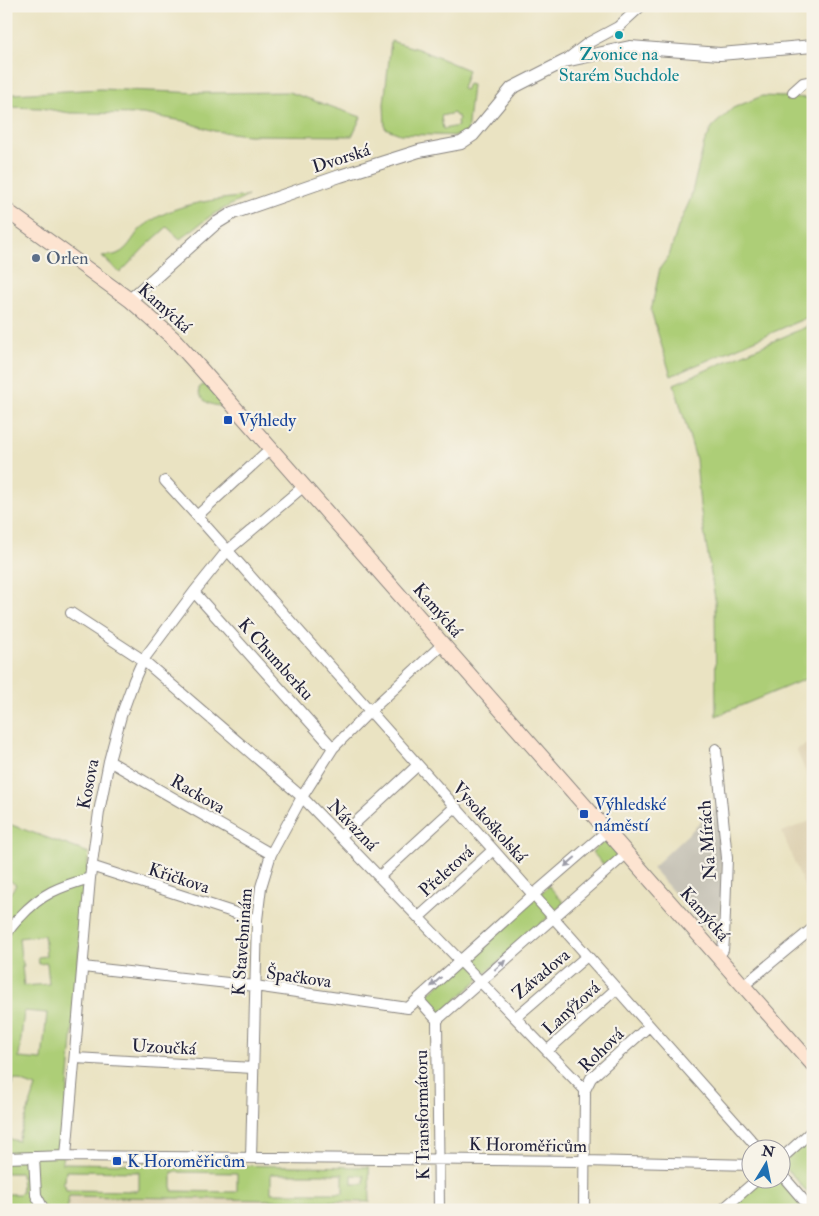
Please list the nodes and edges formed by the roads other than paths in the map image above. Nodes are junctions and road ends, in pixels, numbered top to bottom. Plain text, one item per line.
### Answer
1 (641, 6) edge
2 (783, 6) edge
3 (788, 6) edge
4 (813, 46) edge
5 (565, 60) junction
6 (813, 81) edge
7 (793, 92) dead end
8 (6, 210) edge
9 (130, 300) junction
10 (270, 448) junction
11 (165, 481) dead end
12 (304, 486) junction
13 (197, 516) junction
14 (228, 551) junction
15 (194, 592) junction
16 (71, 613) dead end
17 (443, 644) junction
18 (143, 660) junction
19 (370, 711) junction
20 (333, 748) junction
21 (716, 749) dead end
22 (109, 761) junction
23 (418, 766) junction
24 (302, 797) junction
25 (455, 807) junction
26 (607, 831) junction
27 (341, 836) junction
28 (493, 850) junction
29 (627, 853) junction
30 (271, 854) junction
31 (91, 866) junction
32 (380, 876) junction
33 (90, 878) junction
34 (533, 895) junction
35 (419, 917) junction
36 (553, 918) junction
37 (257, 920) junction
38 (813, 928) edge
39 (6, 936) edge
40 (587, 956) junction
41 (718, 956) junction
42 (460, 960) junction
43 (83, 967) junction
44 (481, 981) junction
45 (255, 986) junction
46 (744, 986) junction
47 (616, 989) junction
48 (418, 999) junction
49 (516, 1017) junction
50 (437, 1020) junction
51 (649, 1026) junction
52 (547, 1051) junction
53 (75, 1058) junction
54 (813, 1065) edge
55 (252, 1068) junction
56 (585, 1090) junction
57 (813, 1130) edge
58 (749, 1138) edge
59 (792, 1149) edge
60 (66, 1156) junction
61 (34, 1157) junction
62 (6, 1158) edge
63 (251, 1158) junction
64 (438, 1160) junction
65 (585, 1161) junction
66 (742, 1165) edge
67 (792, 1187) edge
68 (747, 1188) edge
69 (44, 1210) edge
70 (439, 1210) edge
71 (584, 1210) edge
72 (722, 1210) edge
73 (812, 1210) edge

1 - 5 street
2 - 3 street
4 - 5 street, Dvorská
5 - 9 street, Dvorská
6 - 7 street
8 - 9 main road, Kamýcká
9 - 10 main road, Kamýcká
10 - 12 main road, Kamýcká
10 - 13 street
11 - 13 street, Vysokoškolská
12 - 14 street, Kosova
12 - 17 main road, Kamýcká
13 - 14 street, Vysokoškolská
14 - 15 street, Kosova
14 - 19 street, Vysokoškolská
15 - 18 street, Kosova
15 - 20 street, K Chumberku
16 - 18 street, Návazná
17 - 19 street, K Stavebninám
17 - 26 main road, Kamýcká
18 - 22 street, Kosova
18 - 24 street, Návazná
19 - 20 street, K Stavebninám
19 - 23 street, Vysokoškolská
20 - 24 street, K Stavebninám
21 - 41 street, Na Mírách
22 - 30 street, Rackova
22 - 31 street, Kosova
23 - 25 street, Vysokoškolská
23 - 27 street
24 - 27 street, Návazná
24 - 30 street, K Stavebninám
25 - 28 street, Vysokoškolská
25 - 32 street
26 - 29 main road, Kamýcká
26 -> 34 street
27 - 32 street, Návazná
28 - 34 street, Vysokoškolská
28 - 35 street, Přeletová
29 - 36 street
29 - 41 main road, Kamýcká
30 - 37 street, K Stavebninám
31 - 33 street, Kosova
31 - 37 street, Křičkova
32 - 35 street, Návazná
33 - 39 street
33 - 43 street, Kosova
34 - 36 street, Vysokoškolská
34 - 42 street
35 - 42 street, Návazná
36 - 40 street, Vysokoškolská
44 -> 36 street
37 - 45 street, K Stavebninám
38 - 46 street
40 - 47 street, Vysokoškolská
40 - 49 street, Závadova
41 - 46 main road, Kamýcká
42 - 44 street, Návazná
42 -> 48 street
43 - 45 street, Špačkova
43 - 53 street, Kosova
44 - 49 street, Návazná
44 - 50 street
45 - 48 street, Špačkova
45 - 55 street, K Stavebninám
46 - 54 main road, Kamýcká
47 - 51 street, Vysokoškolská
47 - 52 street, Lanýžová
48 - 50 street
49 - 52 street, Návazná
50 - 64 street, K Transformátoru
51 - 56 street, Rohová
51 - 58 street, Vysokoškolská
52 - 56 street, Návazná
53 - 55 street, Uzoučká
53 - 60 street, Kosova
55 - 63 street, K Stavebninám
56 - 65 street, Rohová
57 - 59 street
60 - 61 street, K Horoměřicům
60 - 63 street, K Horoměřicům
61 - 62 street, K Horoměřicům
61 - 69 street
63 - 64 street, K Horoměřicům
64 - 65 street, K Horoměřicům
64 - 70 street, K Transformátoru
65 - 66 street, K Horoměřicům
65 - 71 street, Rohová
67 - 73 street
68 - 72 street

